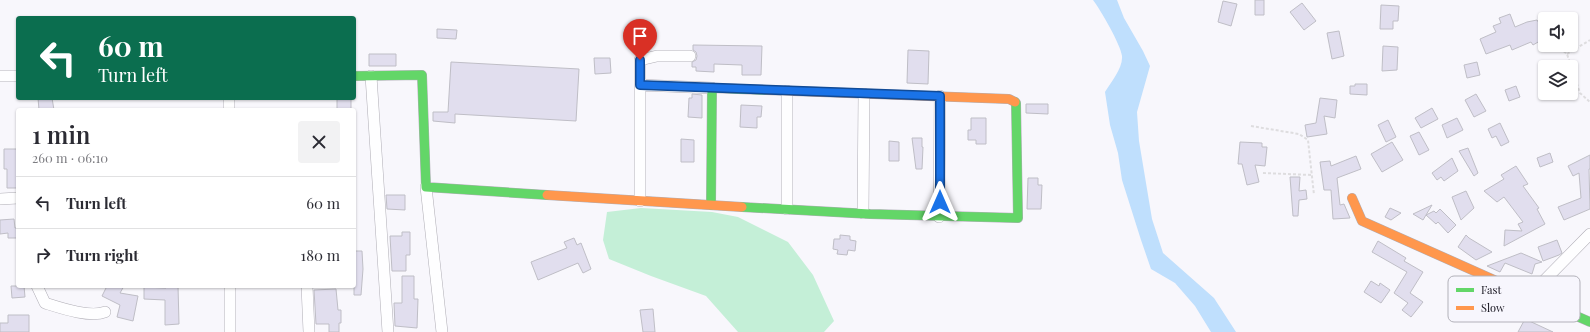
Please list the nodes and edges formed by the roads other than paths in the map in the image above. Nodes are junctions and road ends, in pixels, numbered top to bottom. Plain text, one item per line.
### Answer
1 (690, 56) dead end
2 (0, 76) edge
3 (16, 76) edge
4 (356, 76) edge
5 (370, 76) junction
6 (640, 85) junction
7 (712, 88) junction
8 (787, 91) junction
9 (864, 94) junction
10 (940, 96) junction
11 (426, 187) junction
12 (1352, 198) dead end
13 (0, 199) edge
14 (16, 199) edge
15 (640, 201) junction
16 (711, 205) junction
17 (787, 209) junction
18 (863, 213) junction
19 (940, 217) junction
20 (1590, 234) edge
21 (1487, 276) edge
22 (1549, 276) edge
23 (38, 288) edge
24 (230, 288) edge
25 (307, 288) edge
26 (105, 312) dead end
27 (1580, 318) edge
28 (1590, 322) edge
29 (230, 332) edge
30 (309, 332) edge
31 (388, 332) edge
32 (442, 332) edge

1 - 6 street
2 - 3 street
4 - 5 street
5 - 11 street
5 - 31 street
6 - 7 street
6 - 15 street
7 - 8 street
7 - 16 street
8 - 9 street
8 - 17 street
9 - 10 street
9 - 18 street
10 - 19 street
10 - 19 street
11 - 15 street
11 - 32 street
12 - 21 street
13 - 14 street
15 - 16 street
16 - 17 street
17 - 18 street
18 - 19 street
20 - 22 street
23 - 26 street
24 - 29 street
25 - 30 street
27 - 28 street

